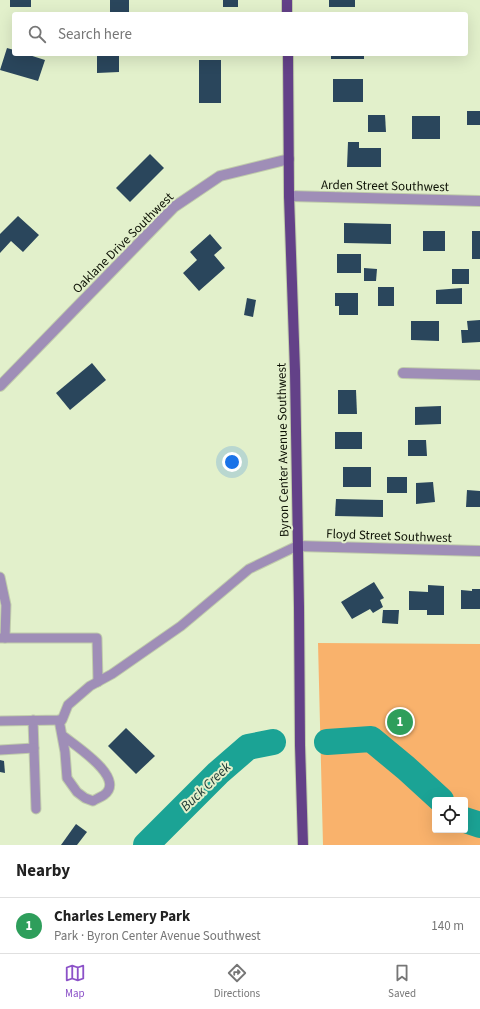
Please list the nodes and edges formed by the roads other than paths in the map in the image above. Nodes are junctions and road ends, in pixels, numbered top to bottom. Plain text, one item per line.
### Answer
1 (287, 0) edge
2 (287, 12) edge
3 (288, 56) edge
4 (289, 158) junction
5 (290, 196) junction
6 (480, 201) edge
7 (403, 373) dead end
8 (480, 375) edge
9 (0, 386) edge
10 (297, 546) junction
11 (480, 551) edge
12 (0, 577) edge
13 (2, 638) edge
14 (98, 682) junction
15 (33, 720) junction
16 (59, 720) junction
17 (0, 721) edge
18 (62, 735) junction
19 (34, 748) junction
20 (0, 750) edge
21 (36, 809) dead end
22 (303, 845) edge

1 - 2 main road
3 - 4 main road, Byron Center Avenue Southwest
4 - 5 main road, Byron Center Avenue Southwest
4 - 9 street, Oaklane Drive Southwest
5 - 6 street, Arden Street Southwest
5 - 10 main road, Byron Center Avenue Southwest
7 - 8 street
10 - 11 street, Floyd Street Southwest
10 - 14 lane
10 - 22 main road, Byron Center Avenue Southwest
12 - 13 lane
13 - 14 lane
14 - 16 lane
15 - 16 lane
15 - 17 lane
15 - 19 lane
16 - 18 lane
18 - 18 lane
19 - 20 lane
19 - 21 lane

